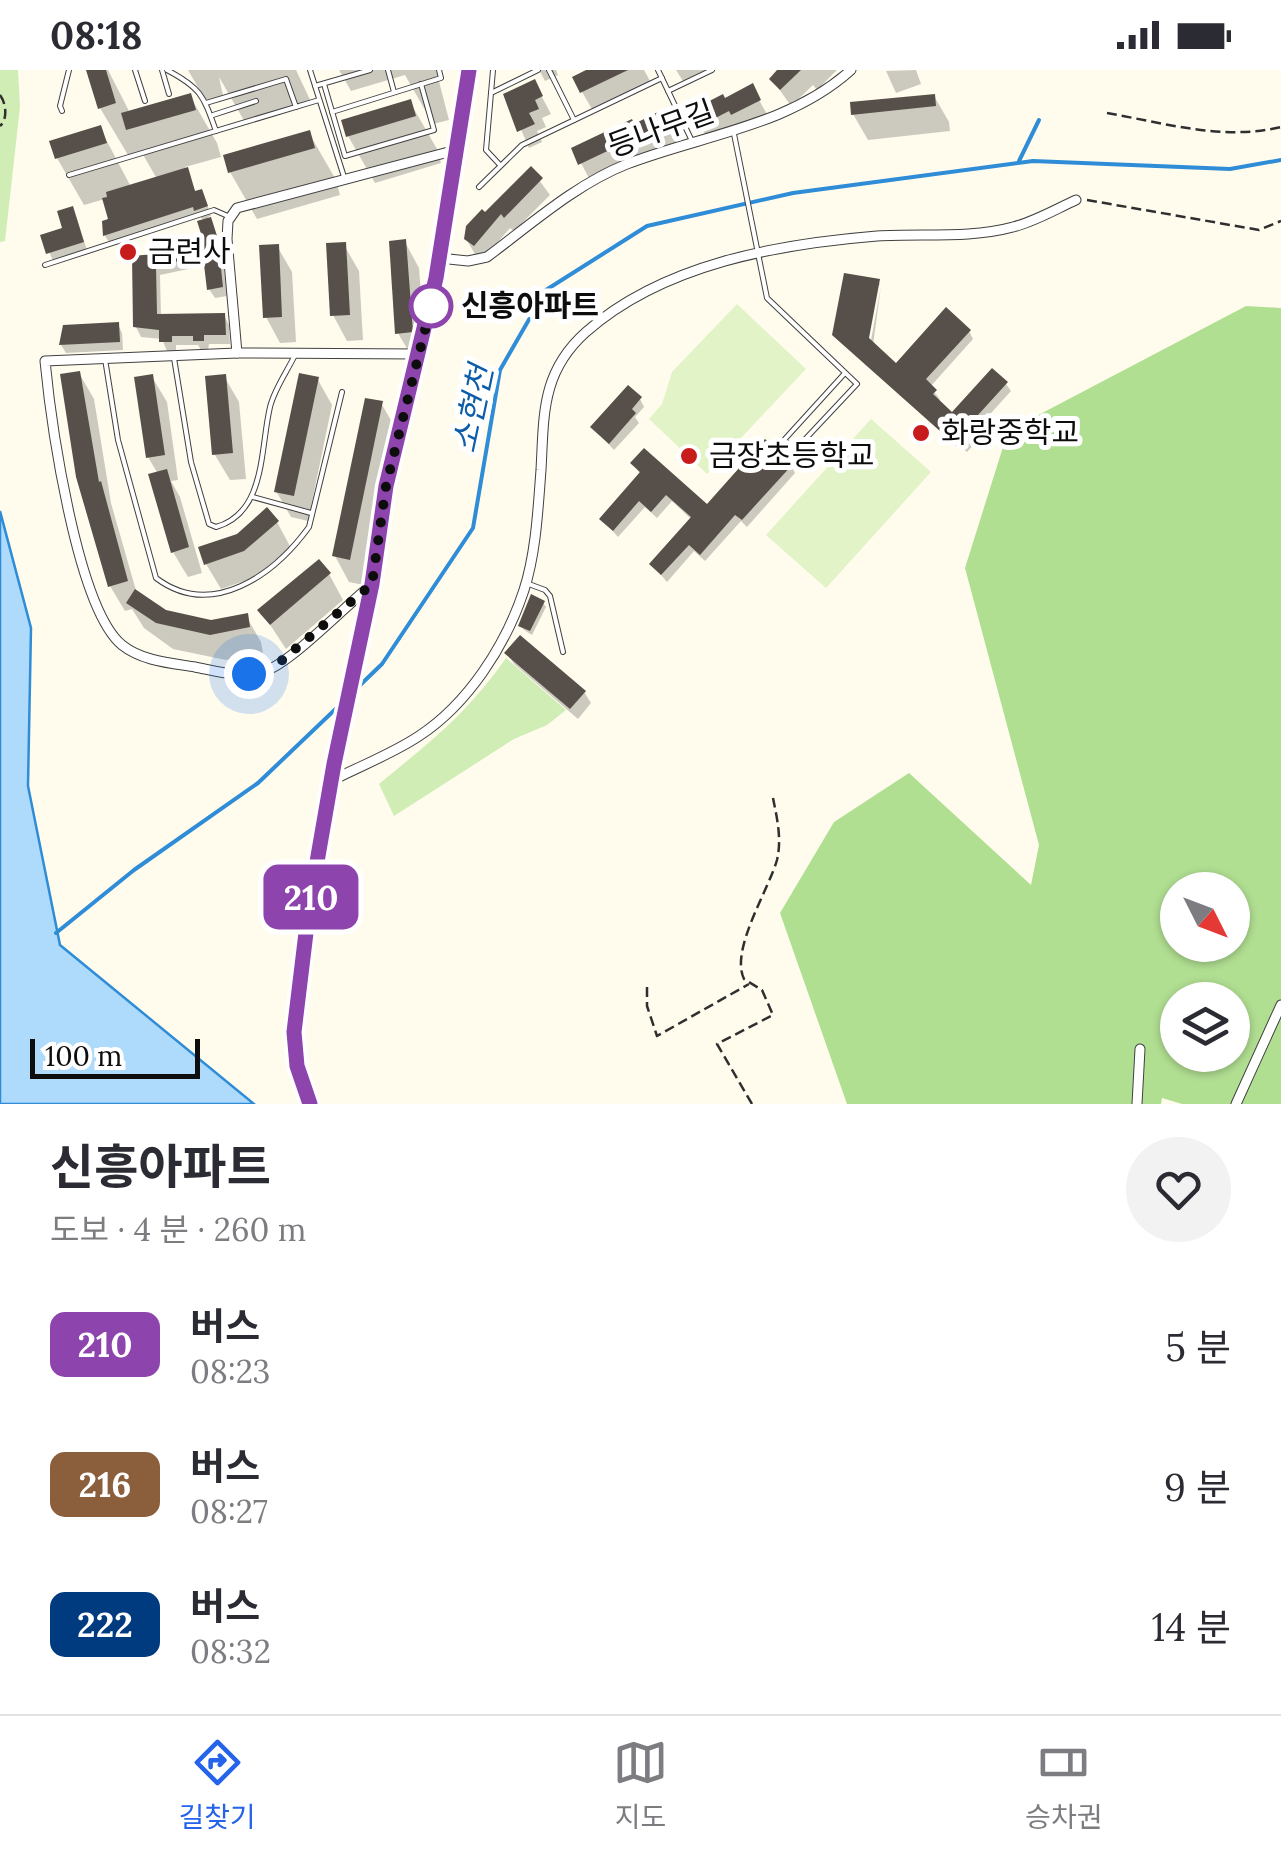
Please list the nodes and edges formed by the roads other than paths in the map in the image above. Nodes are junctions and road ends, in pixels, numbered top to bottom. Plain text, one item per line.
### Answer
1 (69, 70) edge
2 (135, 70) edge
3 (164, 70) edge
4 (310, 70) edge
5 (370, 70) edge
6 (388, 70) edge
7 (439, 70) edge
8 (468, 70) edge
9 (493, 70) edge
10 (515, 70) edge
11 (538, 70) edge
12 (549, 70) edge
13 (658, 70) edge
14 (712, 70) edge
15 (850, 70) edge
16 (662, 78) junction
17 (520, 79) junction
18 (324, 84) junction
19 (421, 84) junction
20 (315, 86) junction
21 (668, 91) junction
22 (394, 92) junction
23 (491, 93) junction
24 (170, 94) dead end
25 (319, 100) junction
26 (145, 101) dead end
27 (256, 101) dead end
28 (206, 103) junction
29 (296, 106) junction
30 (62, 111) dead end
31 (332, 112) junction
32 (210, 116) junction
33 (574, 120) junction
34 (733, 130) junction
35 (216, 131) junction
36 (692, 141) junction
37 (456, 150) junction
38 (500, 165) junction
39 (69, 175) dead end
40 (344, 180) junction
41 (479, 186) dead end
42 (1076, 200) road end
43 (230, 217) junction
44 (758, 253) junction
45 (440, 258) junction
46 (45, 265) dead end
47 (238, 353) junction
48 (296, 353) junction
49 (418, 354) junction
50 (174, 356) junction
51 (105, 358) junction
52 (845, 372) junction
53 (342, 392) dead end
54 (253, 497) junction
55 (313, 513) junction
56 (526, 583) junction
57 (372, 584) junction
58 (563, 652) dead end
59 (331, 781) junction
60 (1281, 1004) edge
61 (1140, 1049) dead end
62 (310, 1104) edge
63 (1137, 1104) edge
64 (1236, 1104) edge

1 - 30 lane
2 - 26 lane
3 - 24 lane
3 - 28 lane
4 - 20 lane
5 - 18 lane
6 - 22 lane
7 - 19 lane
8 - 37 street
9 - 23 lane
10 - 17 lane
11 - 17 lane
12 - 33 lane
13 - 16 lane
14 - 21 lane
15 - 34 street, 등나무길
16 - 21 lane
16 - 33 lane
17 - 23 lane
18 - 20 lane
18 - 31 lane
19 - 22 lane
19 - 31 lane
20 - 25 lane
21 - 36 lane
22 - 31 lane
23 - 38 lane
25 - 29 lane
25 - 40 lane
27 - 32 lane
28 - 29 lane
28 - 32 lane
29 - 35 lane
32 - 35 lane
33 - 38 lane
34 - 36 street, 등나무길
34 - 44 lane
35 - 39 lane
36 - 45 street, 등나무길
37 - 40 street
37 - 45 street
38 - 41 lane
40 - 43 street
42 - 44 street
43 - 46 lane
43 - 47 street
44 - 52 lane
44 - 56 street
45 - 49 street
47 - 48 street
47 - 50 street
48 - 49 street
48 - 54 lane
49 - 57 street
50 - 51 street
50 - 54 lane
51 - 55 lane
51 - 57 street
52 - 52 lane
53 - 55 lane
54 - 55 lane
56 - 58 lane
56 - 59 street
57 - 59 street
59 - 62 street
60 - 64 street
61 - 63 street

